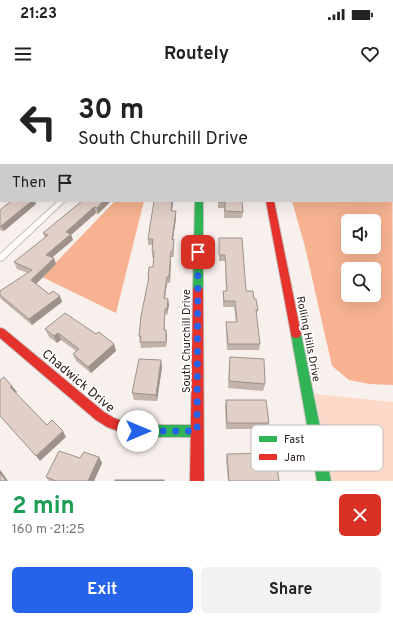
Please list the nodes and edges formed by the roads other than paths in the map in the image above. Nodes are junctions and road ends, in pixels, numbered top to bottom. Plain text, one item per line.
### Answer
1 (61, 202) edge
2 (199, 202) edge
3 (270, 202) edge
4 (0, 258) edge
5 (0, 332) edge
6 (313, 425) edge
7 (197, 431) junction
8 (322, 471) edge
9 (197, 481) edge
10 (324, 481) edge

1 - 4 street
2 - 7 street, South Churchill Drive
3 - 6 street, Rolling Hills Drive
5 - 7 street, Chadwick Drive
7 - 9 street, South Churchill Drive
8 - 10 street, Rolling Hills Drive

